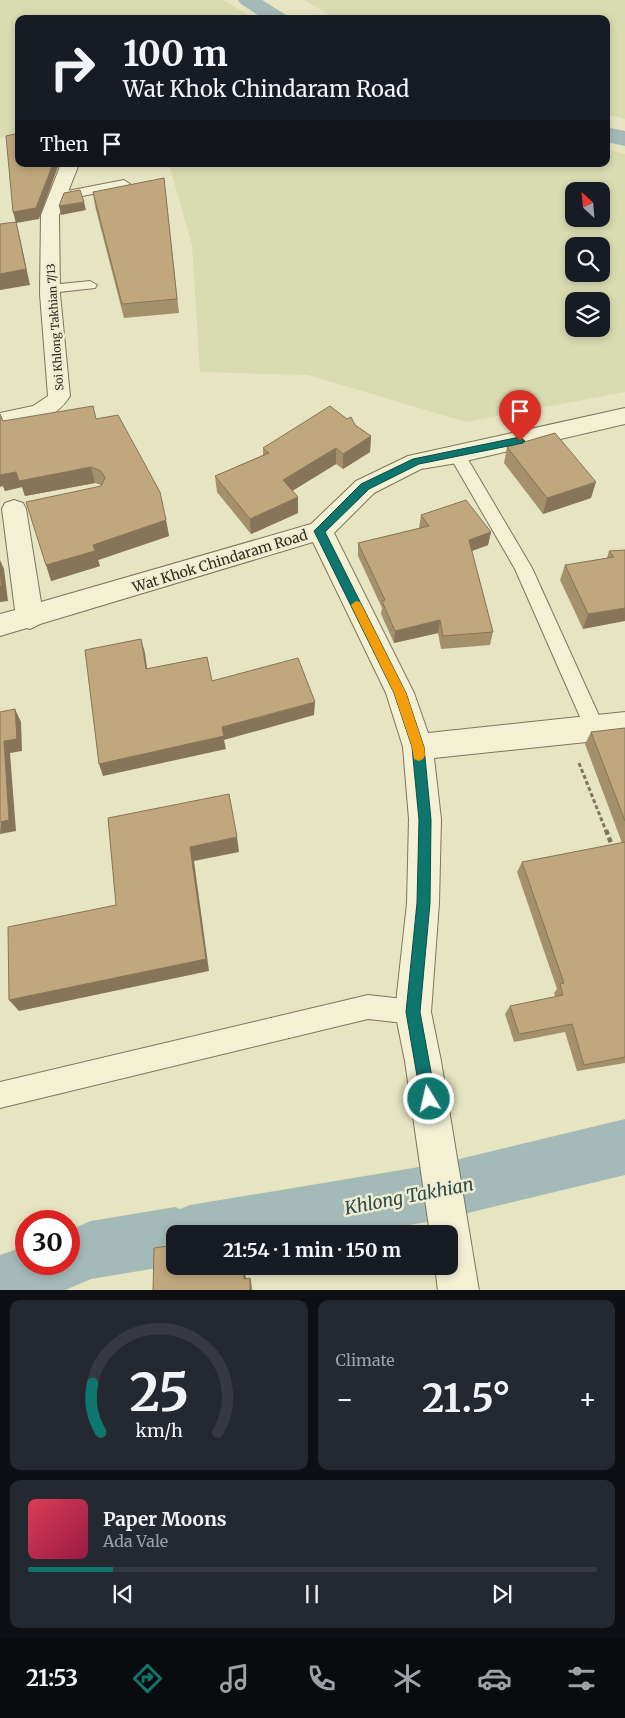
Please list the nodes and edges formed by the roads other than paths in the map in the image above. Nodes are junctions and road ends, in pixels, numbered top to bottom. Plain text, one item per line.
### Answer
1 (69, 167) edge
2 (124, 184) edge
3 (56, 198) junction
4 (90, 285) dead end
5 (50, 289) junction
6 (625, 416) edge
7 (0, 421) edge
8 (456, 455) junction
9 (15, 509) edge
10 (320, 531) junction
11 (30, 618) junction
12 (0, 625) edge
13 (625, 726) edge
14 (580, 731) junction
15 (418, 747) junction
16 (413, 1012) junction
17 (0, 1095) edge
18 (448, 1225) edge
19 (456, 1275) edge
20 (458, 1290) edge

1 - 3 street, Soi Khlong Takhian 7/13
2 - 3 lane
3 - 5 street, Soi Khlong Takhian 7/13
4 - 5 lane
5 - 7 street, Soi Khlong Takhian 7/13
6 - 8 street, Wat Khok Chindaram Road
8 - 10 street, Wat Khok Chindaram Road
8 - 14 lane
9 - 11 street
10 - 11 street, Wat Khok Chindaram Road
10 - 15 street
11 - 12 street, Wat Khok Chindaram Road
13 - 14 street
14 - 15 street
15 - 16 street
16 - 17 lane
16 - 18 street
19 - 20 street

